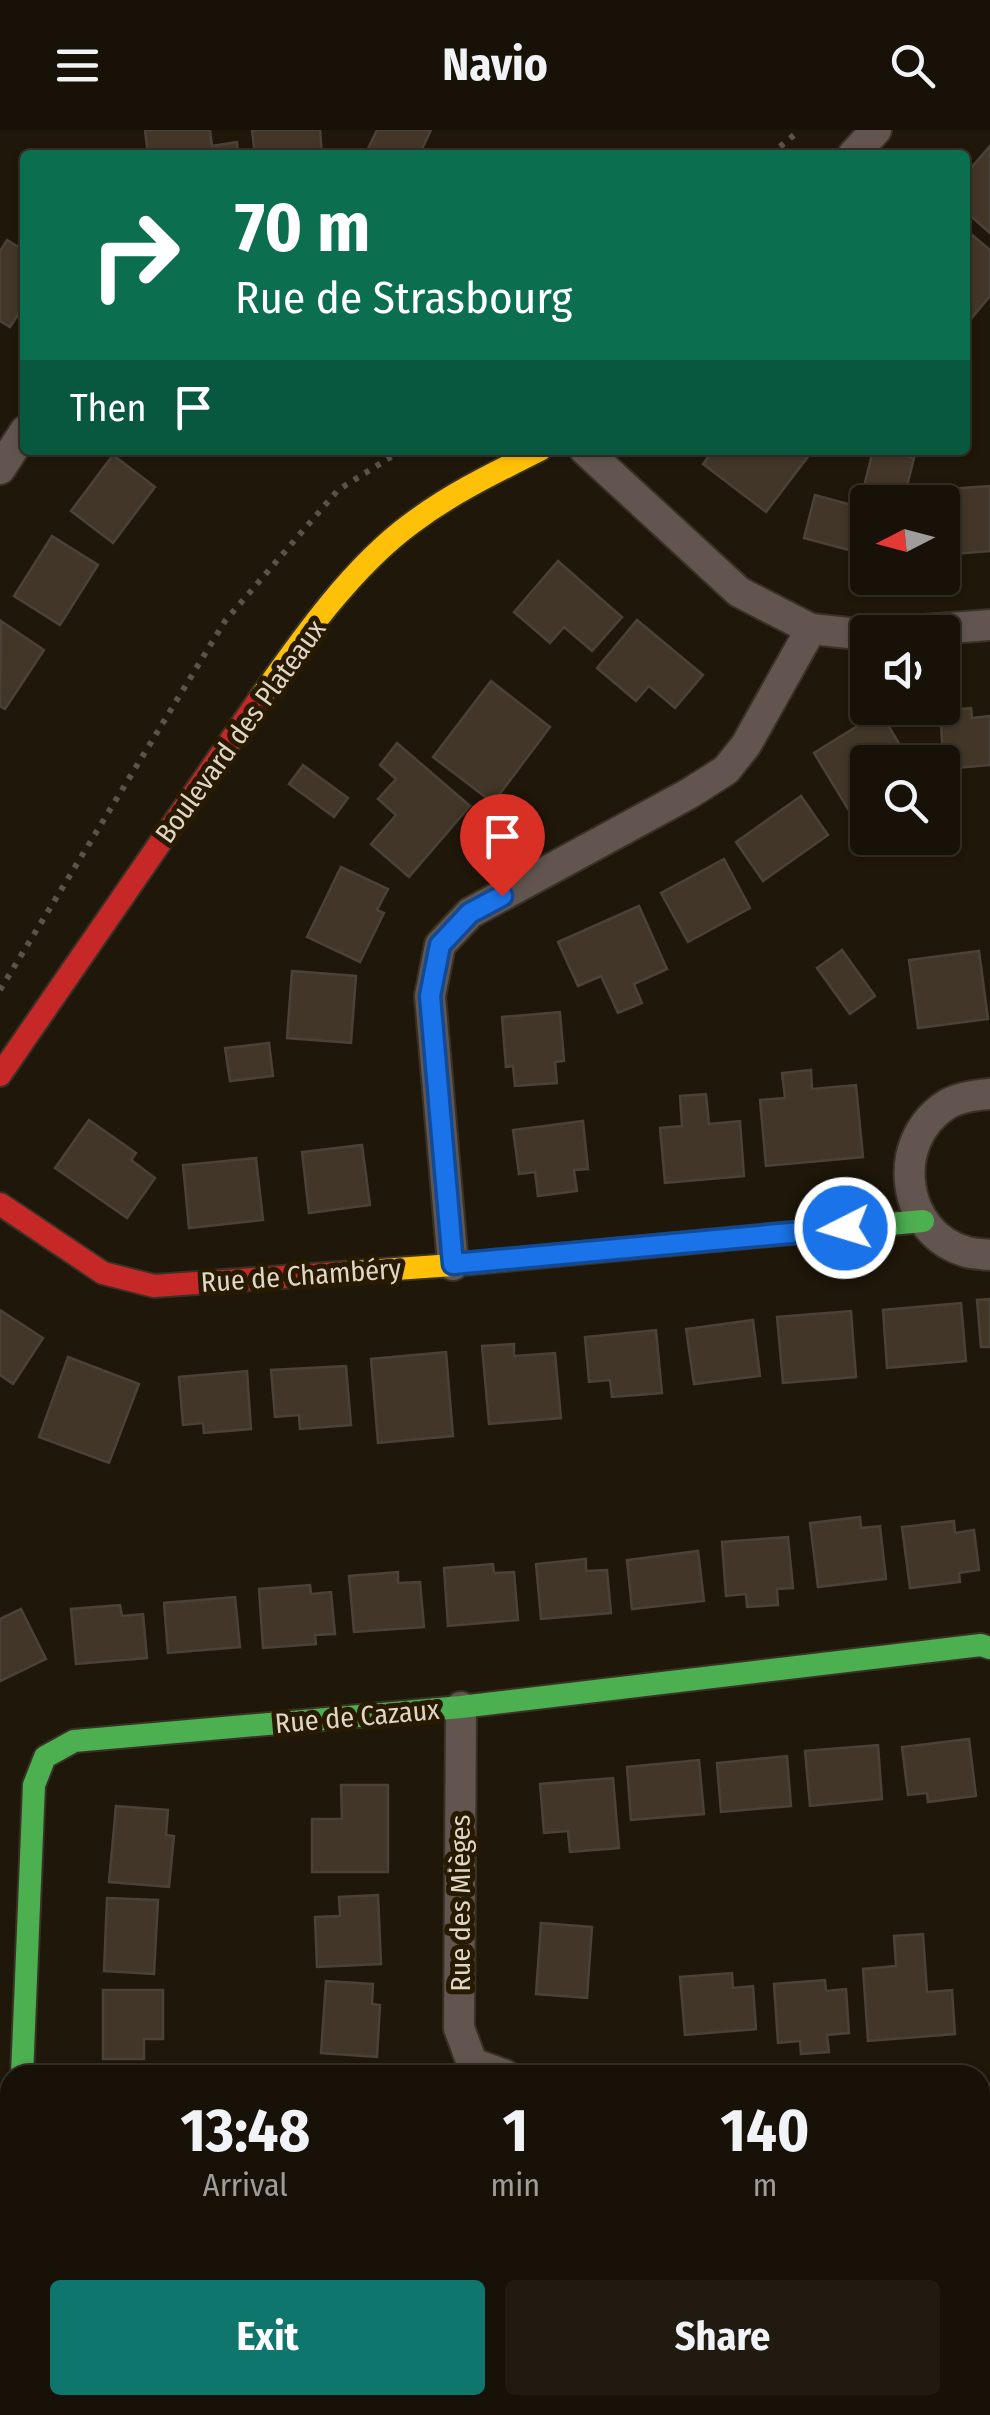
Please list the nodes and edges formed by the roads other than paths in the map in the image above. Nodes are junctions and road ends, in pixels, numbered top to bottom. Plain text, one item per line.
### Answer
1 (876, 130) edge
2 (857, 150) edge
3 (20, 438) edge
4 (530, 455) edge
5 (589, 455) edge
6 (0, 469) edge
7 (990, 624) edge
8 (960, 627) edge
9 (811, 629) junction
10 (850, 633) edge
11 (0, 1075) edge
12 (990, 1094) edge
13 (0, 1204) edge
14 (923, 1221) junction
15 (990, 1255) edge
16 (453, 1264) junction
17 (990, 1648) edge
18 (461, 1707) junction
19 (22, 2065) edge
20 (478, 2065) edge

1 - 2 street
3 - 6 street
4 - 11 street, Boulevard des Plateaux
5 - 9 street
7 - 8 street
9 - 10 street
9 - 16 street
12 - 14 street
13 - 16 street, Rue de Chambéry
14 - 15 street
14 - 16 street, Rue de Chambéry
17 - 18 street, Rue de Cazaux
18 - 19 street, Rue de Cazaux
18 - 20 street, Rue des Mièges

